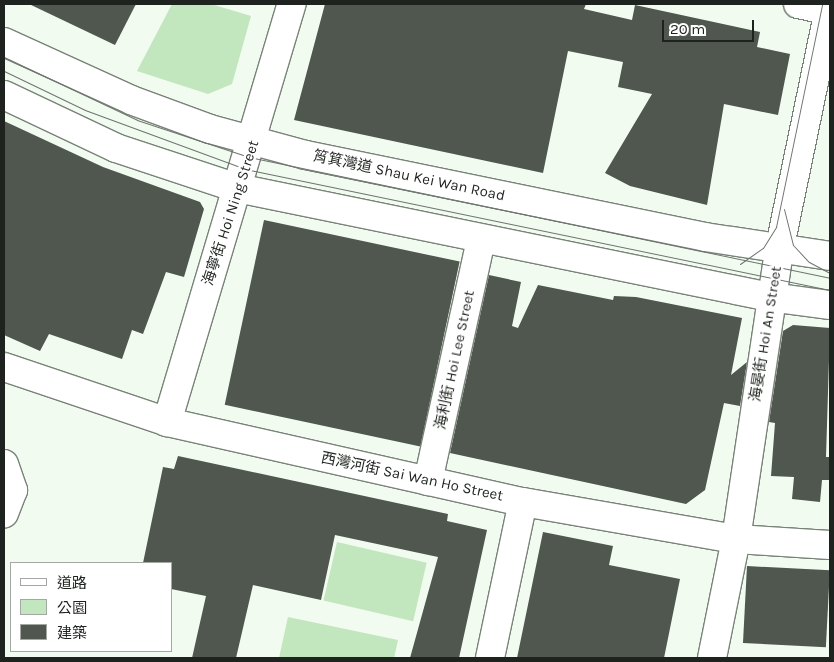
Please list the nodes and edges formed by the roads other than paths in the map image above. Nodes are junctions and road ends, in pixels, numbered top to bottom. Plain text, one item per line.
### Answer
1 (292, 4) edge
2 (798, 4) edge
3 (830, 10) edge
4 (4, 42) edge
5 (4, 96) edge
6 (254, 142) junction
7 (237, 188) junction
8 (481, 239) junction
9 (779, 251) junction
10 (830, 256) edge
11 (770, 297) junction
12 (830, 304) edge
13 (4, 367) edge
14 (167, 422) junction
15 (4, 464) edge
16 (428, 481) junction
17 (523, 502) junction
18 (4, 514) edge
19 (736, 540) junction
20 (830, 545) edge
21 (490, 658) edge
22 (712, 658) edge

1 - 6 street, 海寧街 Hoi Ning Street
2 - 3 street
3 - 9 street, 海晏街 Hoi An Street
4 - 6 street, 筲箕灣道 Shau Kei Wan Road
5 - 7 street
6 - 7 street, 海寧街 Hoi Ning Street
6 - 9 street, 筲箕灣道 Shau Kei Wan Road
7 - 8 street
7 - 14 street, 海寧街 Hoi Ning Street
8 - 11 street
8 - 16 street, 海利街 Hoi Lee Street
9 - 10 street, 筲箕灣道 Shau Kei Wan Road
9 - 11 street, 海晏街 Hoi An Street
11 - 12 street
11 - 19 street, 海晏街 Hoi An Street
13 - 14 street, 西灣河街 Sai Wan Ho Street
14 - 16 street, 西灣河街 Sai Wan Ho Street
15 - 18 street
16 - 17 street, 西灣河街 Sai Wan Ho Street
17 - 19 street, 西灣河街 Sai Wan Ho Street
17 - 21 street
19 - 20 street, 西灣河街 Sai Wan Ho Street
19 - 22 street, 海晏街 Hoi An Street

